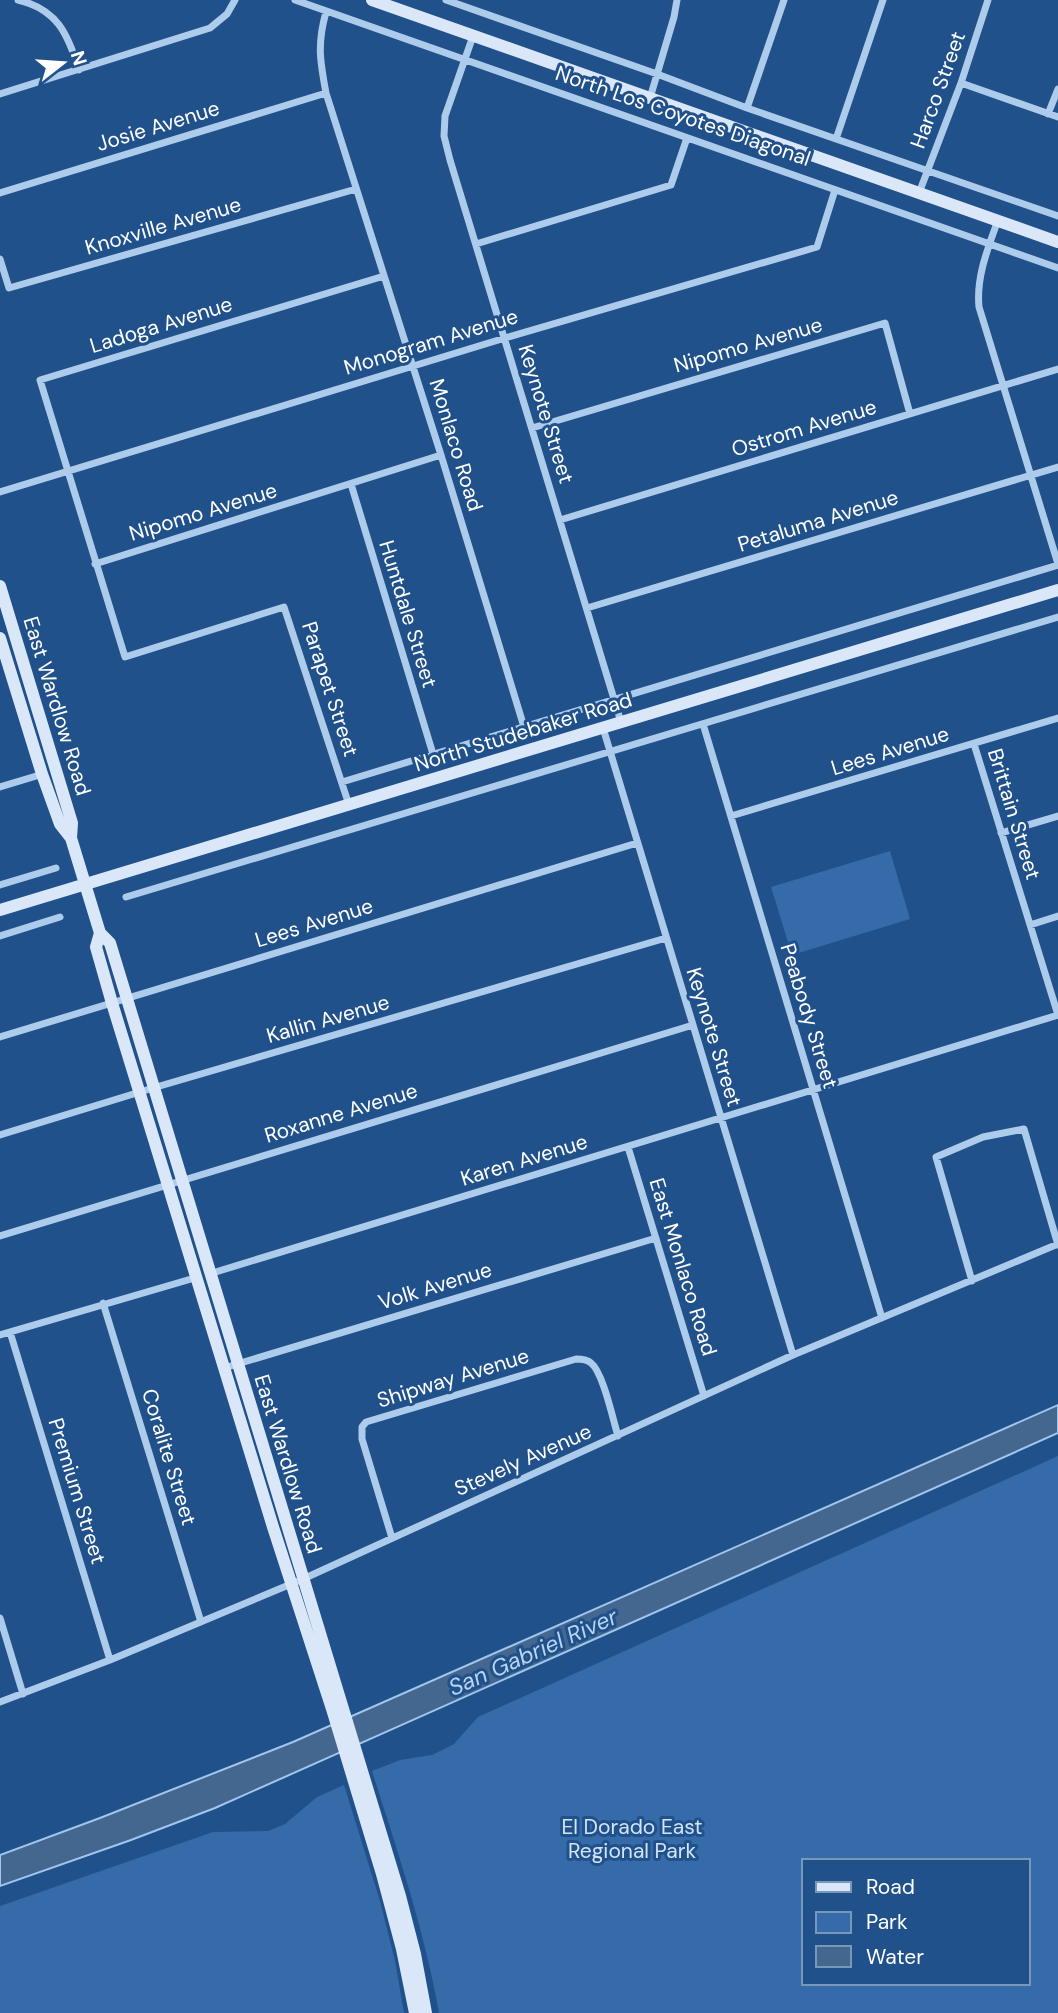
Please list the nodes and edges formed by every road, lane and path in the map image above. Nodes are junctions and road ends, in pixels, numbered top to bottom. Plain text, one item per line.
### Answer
1 (18, 0) edge
2 (235, 0) edge
3 (295, 0) edge
4 (372, 0) edge
5 (446, 0) edge
6 (677, 0) edge
7 (784, 0) edge
8 (883, 0) edge
9 (988, 0) edge
10 (466, 4) edge
11 (326, 12) junction
12 (473, 36) junction
13 (464, 59) junction
14 (79, 70) junction
15 (657, 74) junction
16 (961, 83) junction
17 (1058, 89) edge
18 (327, 93) junction
19 (0, 94) edge
20 (650, 99) junction
21 (747, 108) junction
22 (1048, 114) junction
23 (1058, 117) edge
24 (687, 138) junction
25 (836, 139) junction
26 (927, 170) junction
27 (356, 189) junction
28 (835, 190) junction
29 (0, 193) edge
30 (919, 193) junction
31 (1058, 216) edge
32 (998, 220) junction
33 (1058, 242) edge
34 (990, 243) junction
35 (476, 244) junction
36 (0, 259) edge
37 (1058, 268) edge
38 (384, 275) junction
39 (505, 338) junction
40 (413, 366) junction
41 (1058, 369) edge
42 (1003, 386) junction
43 (910, 414) junction
44 (531, 428) junction
45 (441, 455) junction
46 (1058, 467) edge
47 (67, 472) junction
48 (1030, 475) junction
49 (351, 484) junction
50 (0, 492) edge
51 (560, 520) junction
52 (95, 564) junction
53 (1058, 564) edge
54 (0, 586) edge
55 (1058, 590) edge
56 (587, 608) junction
57 (1058, 617) edge
58 (0, 638) edge
59 (614, 699) junction
60 (1058, 718) edge
61 (621, 722) junction
62 (703, 724) junction
63 (524, 727) junction
64 (603, 728) junction
65 (974, 744) junction
66 (610, 752) junction
67 (433, 754) junction
68 (56, 770) junction
69 (42, 774) junction
70 (342, 782) junction
71 (0, 787) edge
72 (349, 805) junction
73 (731, 816) junction
74 (1058, 816) edge
75 (1001, 833) junction
76 (71, 838) junction
77 (637, 843) junction
78 (56, 868) dead end
79 (85, 884) junction
80 (0, 885) edge
81 (126, 897) dead end
82 (0, 910) edge
83 (1058, 916) edge
84 (60, 917) dead end
85 (1030, 925) junction
86 (100, 933) junction
87 (0, 936) edge
88 (666, 938) junction
89 (126, 998) junction
90 (112, 1003) junction
91 (1058, 1015) edge
92 (693, 1024) junction
93 (0, 1037) edge
94 (153, 1088) junction
95 (813, 1091) junction
96 (140, 1093) junction
97 (721, 1118) junction
98 (0, 1135) edge
99 (628, 1147) junction
100 (181, 1180) junction
101 (168, 1185) junction
102 (0, 1236) edge
103 (656, 1238) junction
104 (1058, 1244) edge
105 (210, 1273) junction
106 (197, 1278) junction
107 (972, 1280) junction
108 (103, 1303) junction
109 (882, 1318) junction
110 (10, 1332) junction
111 (0, 1335) edge
112 (793, 1355) junction
113 (237, 1364) junction
114 (224, 1368) junction
115 (704, 1396) junction
116 (618, 1436) junction
117 (392, 1538) junction
118 (297, 1581) junction
119 (0, 1618) edge
120 (201, 1622) junction
121 (110, 1660) junction
122 (23, 1694) junction
123 (0, 1702) edge
124 (362, 1788) junction
125 (415, 2013) edge
126 (425, 2013) edge

1 - 14 street
2 - 14 street
3 - 11 street, North Los Coyotes Diagonal
4 - 12 main road, North Los Coyotes Diagonal
5 - 10 street, North Los Coyotes Diagonal
6 - 15 street
7 - 21 street
8 - 25 street
9 - 16 street, Harco Street
10 - 15 street, North Los Coyotes Diagonal
11 - 13 street, North Los Coyotes Diagonal
11 - 18 street, Monlaco Road
12 - 13 street, Keynote Street
12 - 20 main road, North Los Coyotes Diagonal
13 - 24 street, North Los Coyotes Diagonal
13 - 35 street, Keynote Street
14 - 19 street
15 - 20 street
15 - 21 street, North Los Coyotes Diagonal
16 - 22 street
16 - 26 street, Harco Street
17 - 22 street
18 - 27 street, Monlaco Road
18 - 29 street, Josie Avenue
20 - 30 main road, North Los Coyotes Diagonal
21 - 25 street, North Los Coyotes Diagonal
22 - 23 street
24 - 28 street, North Los Coyotes Diagonal
24 - 35 street
25 - 26 street, North Los Coyotes Diagonal
26 - 30 street, Harco Street
26 - 31 street, North Los Coyotes Diagonal
27 - 36 street, Knoxville Avenue
27 - 38 street, Monlaco Road
28 - 34 street, North Los Coyotes Diagonal
28 - 39 street, Monogram Avenue
30 - 32 main road, North Los Coyotes Diagonal
32 - 33 main road, North Los Coyotes Diagonal
32 - 34 street
34 - 37 street, North Los Coyotes Diagonal
34 - 42 street
35 - 39 street, Keynote Street
38 - 40 street, Monlaco Road
38 - 47 street, Ladoga Avenue
39 - 40 street, Monogram Avenue
39 - 44 street, Keynote Street
40 - 45 street, Monlaco Road
40 - 47 street, Monogram Avenue
41 - 42 street, Ostrom Avenue
42 - 43 street, Ostrom Avenue
42 - 48 street
43 - 44 street, Nipomo Avenue
43 - 51 street, Ostrom Avenue
44 - 51 street, Keynote Street
45 - 49 street, Nipomo Avenue
45 - 63 street, Monlaco Road
46 - 48 street, Petaluma Avenue
47 - 50 street, Monogram Avenue
47 - 52 street, Parapet Street
48 - 53 street
48 - 56 street, Petaluma Avenue
49 - 52 street, Nipomo Avenue
49 - 67 street, Huntdale Street
51 - 56 street, Keynote Street
52 - 70 street, Parapet Street
53 - 59 street, North Studebaker Road
54 - 68 main road, East Wardlow Road
55 - 61 main road, North Studebaker Road
56 - 59 street, Keynote Street
57 - 62 street, North Studebaker Road
58 - 69 main road, East Wardlow Road
59 - 61 street, Keynote Street
59 - 63 street, North Studebaker Road
60 - 65 street, Lees Avenue
61 - 64 main road, North Studebaker Road
62 - 66 street, North Studebaker Road
62 - 73 street, Peabody Street
63 - 67 street, North Studebaker Road
64 - 66 street, Keynote Street
64 - 72 main road, North Studebaker Road
65 - 73 street, Lees Avenue
65 - 75 street, Brittain Street
66 - 77 street, Keynote Street
66 - 81 street, North Studebaker Road
67 - 70 street, North Studebaker Road
68 - 69 street
68 - 76 main road, East Wardlow Road
69 - 71 street
69 - 76 main road, East Wardlow Road
70 - 72 street, Parapet Street
72 - 79 main road, North Studebaker Road
73 - 95 street, Peabody Street
74 - 75 street
75 - 85 street, Brittain Street
76 - 79 main road, East Wardlow Road
77 - 88 street, Keynote Street
77 - 89 street, Lees Avenue
78 - 80 street
79 - 82 main road, North Studebaker Road
79 - 86 main road, East Wardlow Road
83 - 85 street
84 - 87 street
85 - 91 street, Brittain Street
86 - 89 main road, East Wardlow Road
86 - 90 main road, East Wardlow Road
88 - 92 street, Keynote Street
88 - 94 street, Kallin Avenue
89 - 90 street, Lees Avenue
89 - 94 main road, East Wardlow Road
90 - 93 street, Lees Avenue
90 - 96 main road, East Wardlow Road
91 - 95 street, Karen Avenue
92 - 97 street, Keynote Street
92 - 100 street, Roxanne Avenue
94 - 96 street, Kallin Avenue
94 - 100 main road, East Wardlow Road
95 - 97 street, Karen Avenue
95 - 109 street, Peabody Street
96 - 98 street, Kallin Avenue
96 - 101 main road, East Wardlow Road
97 - 99 street, Karen Avenue
97 - 112 street, Keynote Street
99 - 103 street, East Monlaco Road
99 - 105 street, Karen Avenue
100 - 101 street, Roxanne Avenue
100 - 105 main road, East Wardlow Road
101 - 102 street, Roxanne Avenue
101 - 106 main road, East Wardlow Road
103 - 113 street, Volk Avenue
103 - 115 street, East Monlaco Road
104 - 107 street, Stevely Avenue
104 - 107 street
105 - 106 street, Karen Avenue
105 - 113 main road, East Wardlow Road
106 - 108 street, Karen Avenue
106 - 114 main road, East Wardlow Road
107 - 109 street, Stevely Avenue
108 - 110 street, Karen Avenue
108 - 120 street, Coralite Street
109 - 112 street, Stevely Avenue
110 - 111 street, Karen Avenue
110 - 121 street, Premium Street
112 - 115 street, Stevely Avenue
113 - 114 street, Volk Avenue
113 - 118 main road, East Wardlow Road
114 - 118 main road, East Wardlow Road
115 - 116 street, Stevely Avenue
116 - 117 street, Stevely Avenue
116 - 117 street, Shipway Avenue
117 - 118 street, Stevely Avenue
118 - 120 street, Stevely Avenue
118 - 124 main road, East Wardlow Road
119 - 122 street
120 - 121 street, Stevely Avenue
121 - 122 street, Stevely Avenue
122 - 123 street, Stevely Avenue
124 - 125 main road, East Wardlow Road
124 - 126 main road, East Wardlow Road

